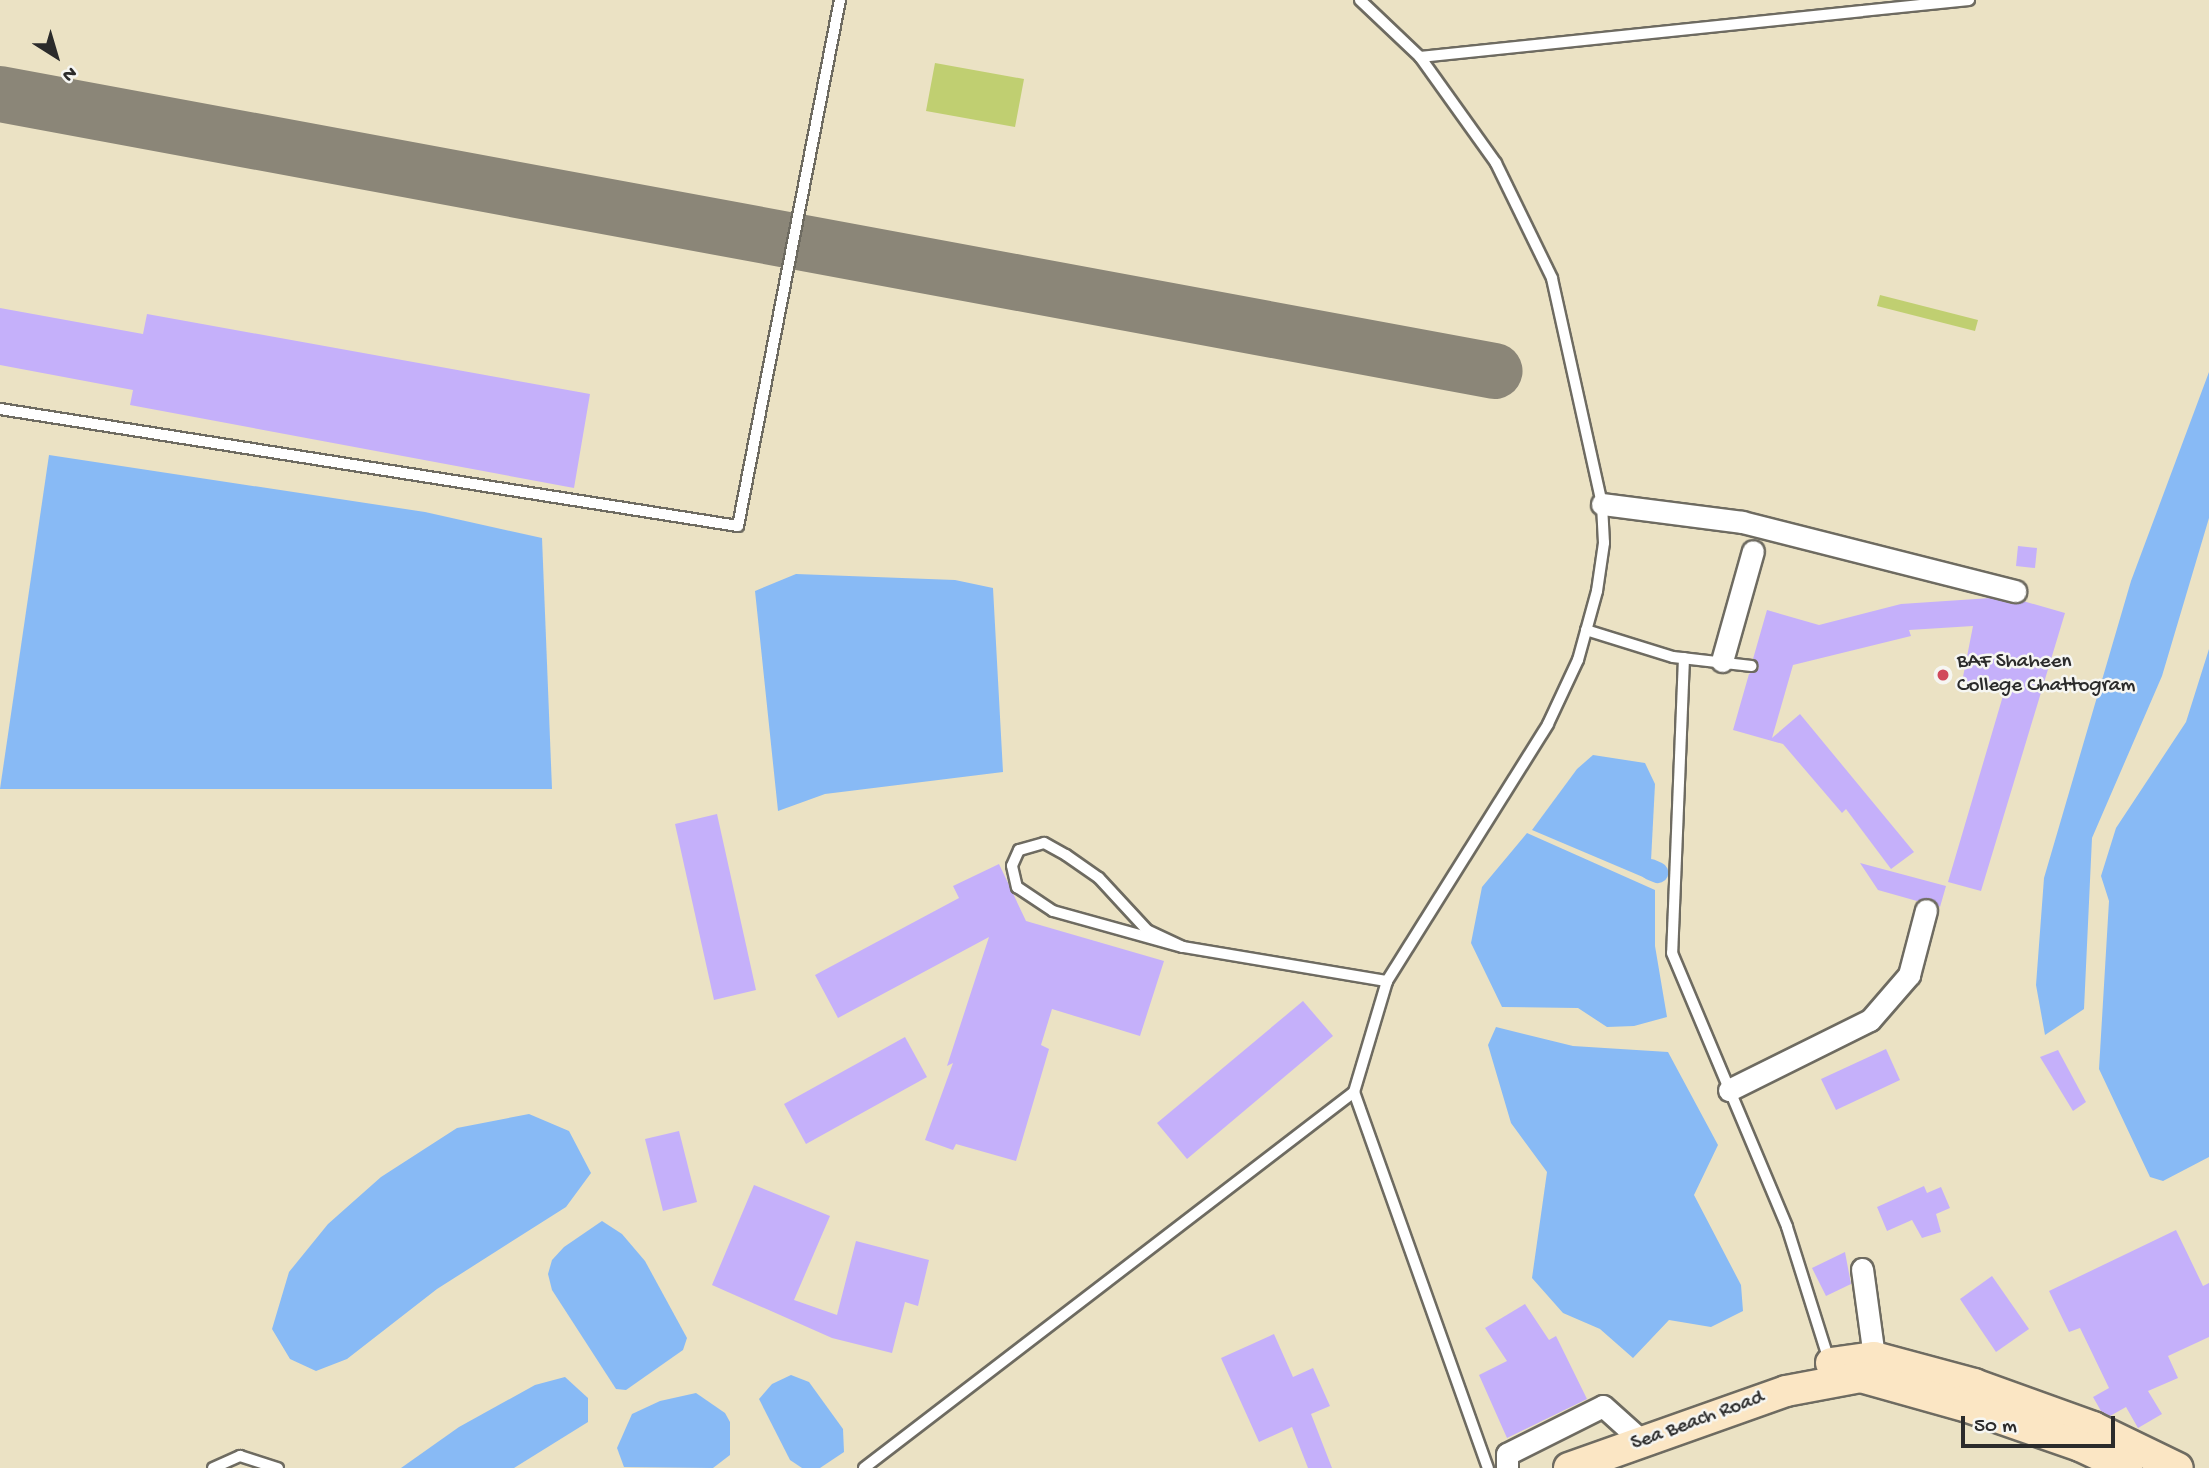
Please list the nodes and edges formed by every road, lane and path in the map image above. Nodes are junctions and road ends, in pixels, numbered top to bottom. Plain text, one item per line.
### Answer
1 (840, 0) edge
2 (1360, 0) edge
3 (1969, 0) edge
4 (1420, 57) junction
5 (0, 409) edge
6 (1602, 504) junction
7 (1752, 551) dead end
8 (2015, 591) dead end
9 (1586, 630) junction
10 (1685, 658) junction
11 (1722, 661) junction
12 (1751, 666) dead end
13 (1926, 911) dead end
14 (1183, 947) junction
15 (1387, 981) junction
16 (1729, 1090) junction
17 (1354, 1092) junction
18 (1863, 1269) dead end
19 (1874, 1357) junction
20 (1830, 1363) junction
21 (1786, 1391) junction
22 (1643, 1442) junction
23 (213, 1468) edge
24 (278, 1468) edge
25 (864, 1468) edge
26 (1488, 1468) edge
27 (1507, 1468) edge
28 (1569, 1468) edge
29 (2127, 1468) edge
30 (2178, 1468) edge

1 - 5 lane
2 - 4 lane
3 - 4 lane
4 - 6 lane
6 - 8 street
6 - 9 lane
7 - 11 street
9 - 10 lane
9 - 15 lane
10 - 11 lane
10 - 16 lane
11 - 12 lane
13 - 16 street
14 - 14 lane
14 - 15 lane
15 - 17 lane
16 - 20 lane
17 - 25 lane
17 - 26 lane
18 - 19 street
19 - 20 main road, Sea Beach Road
19 - 30 main road, Sea Beach Road
20 - 21 main road, Sea Beach Road
21 - 22 main road, Sea Beach Road
21 - 29 main road, Sea Beach Road
22 - 27 street
22 - 28 main road, Sea Beach Road
23 - 24 lane

